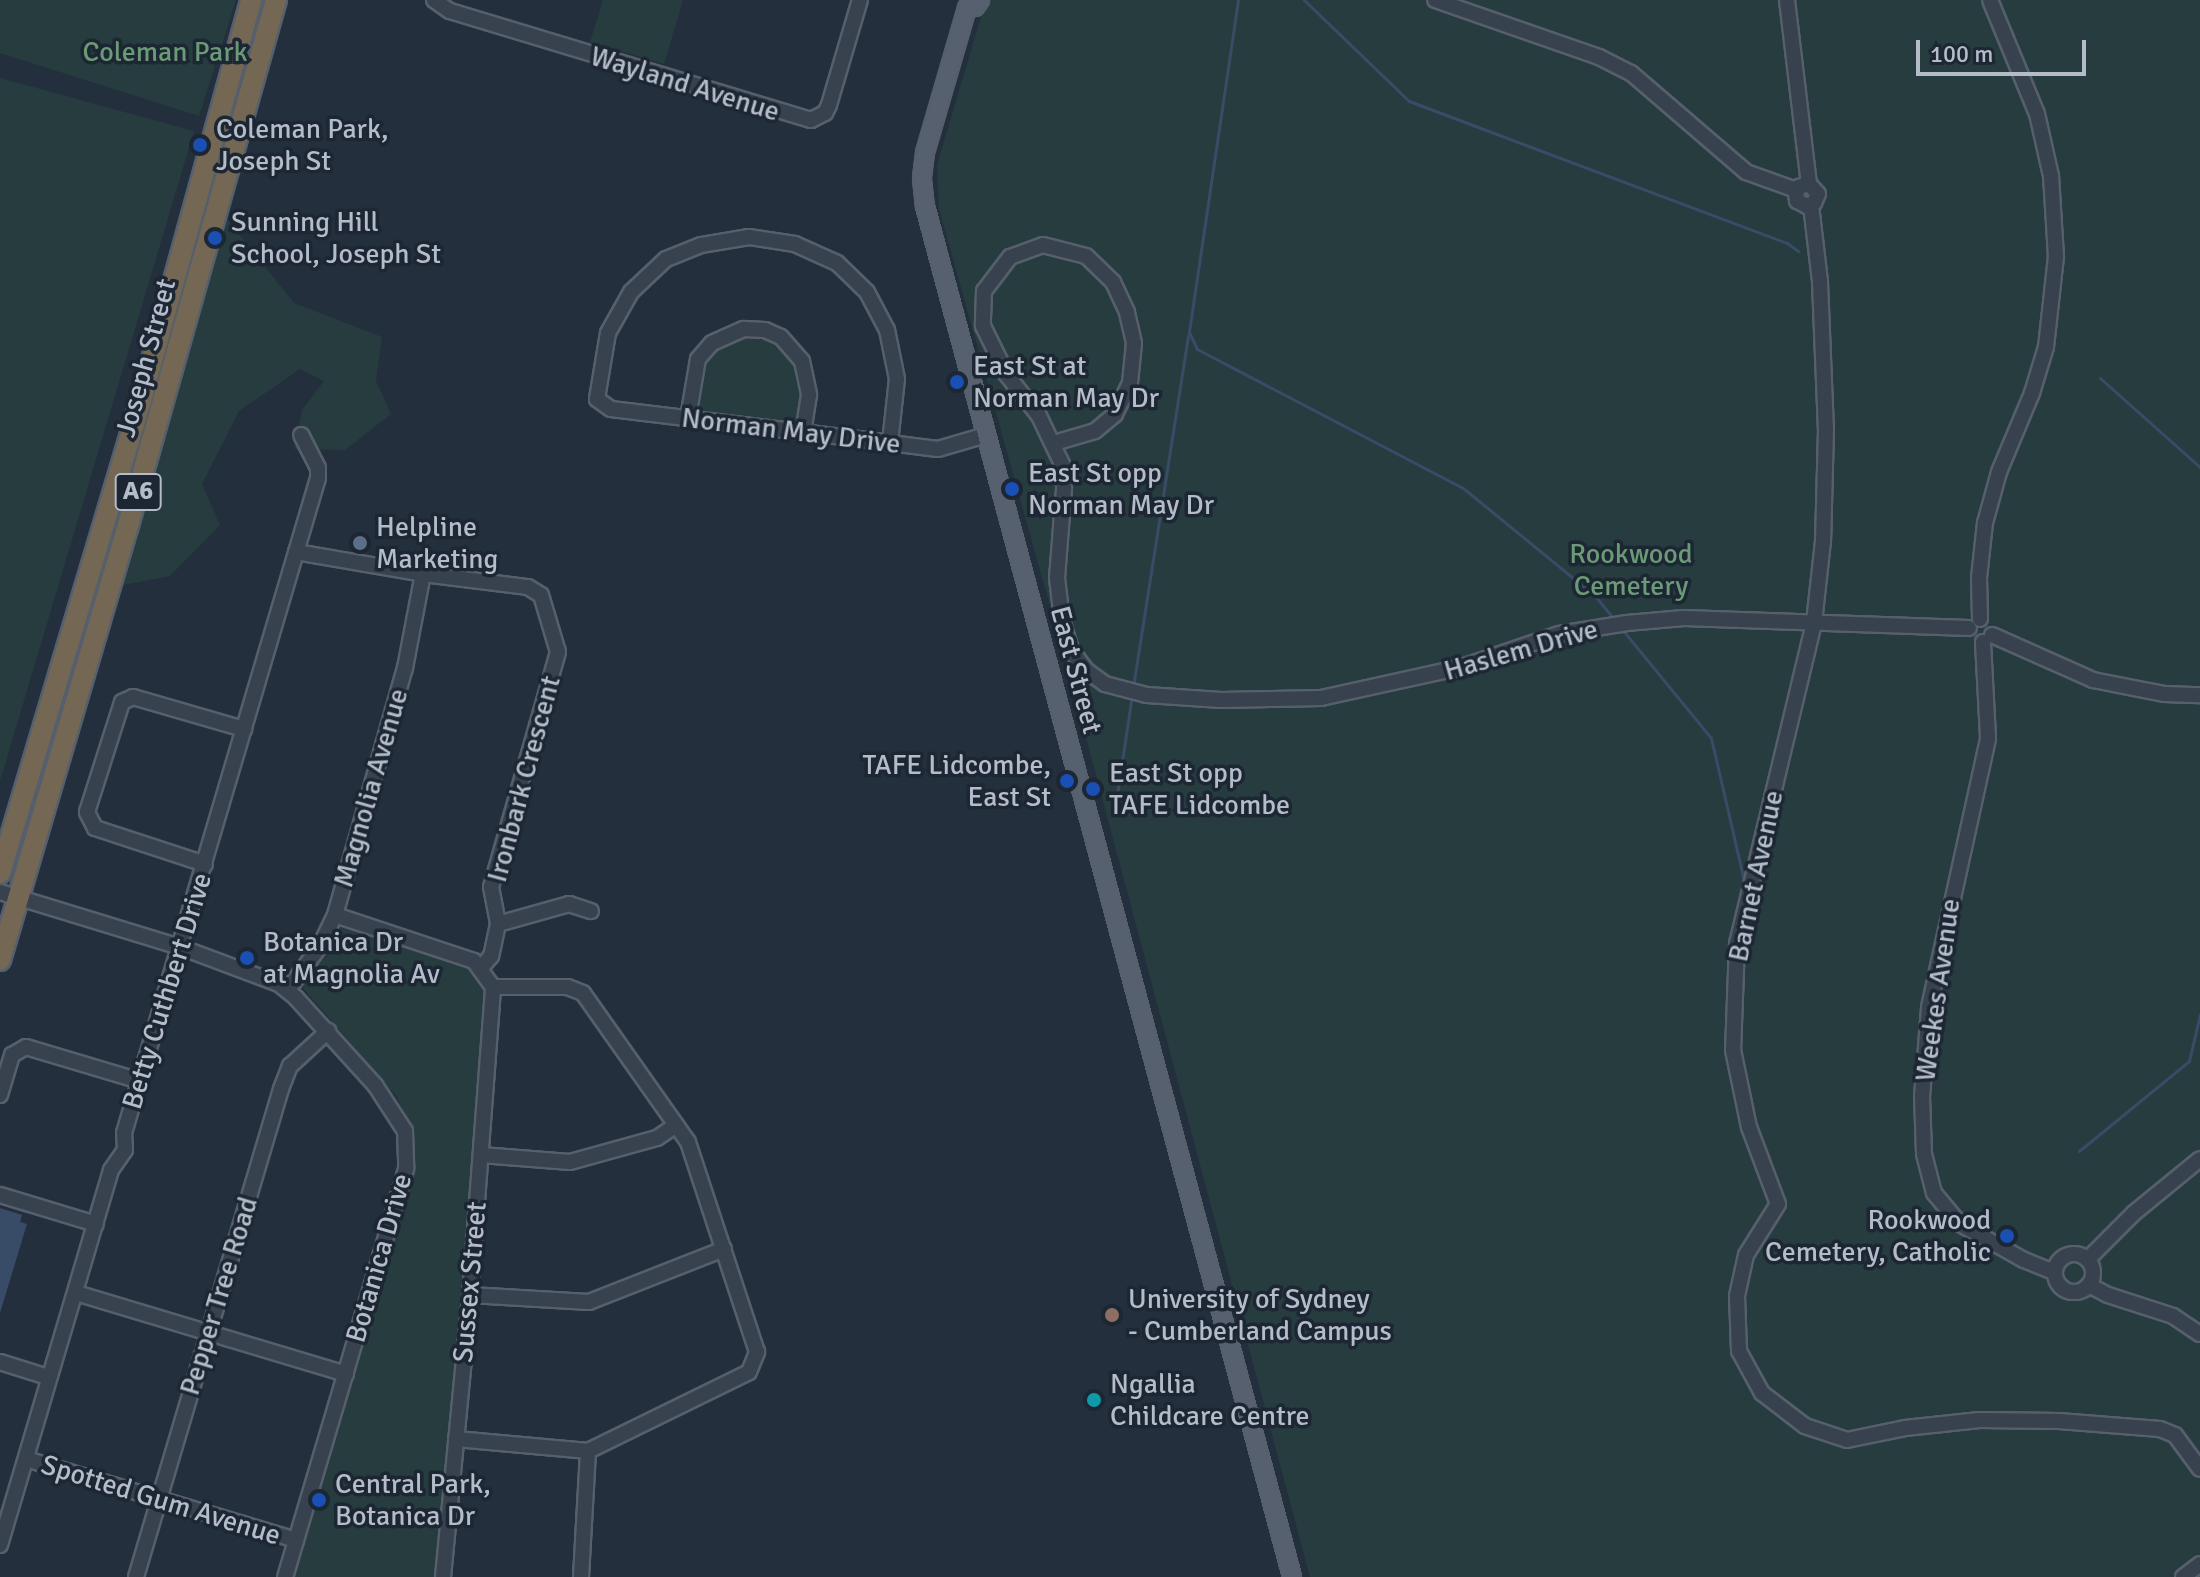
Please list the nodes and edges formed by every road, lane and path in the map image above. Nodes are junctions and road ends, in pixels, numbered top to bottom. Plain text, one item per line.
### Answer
1 (251, 0) edge
2 (276, 0) edge
3 (434, 0) edge
4 (860, 0) edge
5 (1435, 0) edge
6 (1787, 0) edge
7 (1990, 0) edge
8 (969, 3) edge
9 (1803, 187) junction
10 (688, 418) junction
11 (803, 432) junction
12 (301, 435) dead end
13 (986, 435) junction
14 (890, 443) junction
15 (1054, 443) junction
16 (296, 552) junction
17 (423, 574) junction
18 (1814, 623) junction
19 (1975, 624) junction
20 (1987, 638) junction
21 (2200, 695) edge
22 (244, 729) junction
23 (205, 864) junction
24 (0, 873) edge
25 (10, 895) edge
26 (591, 911) dead end
27 (335, 915) junction
28 (498, 924) junction
29 (180, 947) junction
30 (0, 960) edge
31 (480, 969) junction
32 (493, 987) junction
33 (288, 990) junction
34 (328, 1031) junction
35 (140, 1081) junction
36 (0, 1095) edge
37 (676, 1125) junction
38 (481, 1155) junction
39 (2200, 1159) edge
40 (0, 1195) edge
41 (96, 1224) junction
42 (724, 1249) junction
43 (2088, 1259) junction
44 (2054, 1272) junction
45 (2089, 1285) junction
46 (76, 1293) junction
47 (470, 1295) junction
48 (208, 1332) junction
49 (2200, 1334) edge
50 (0, 1362) edge
51 (346, 1374) junction
52 (48, 1377) junction
53 (456, 1439) junction
54 (588, 1451) junction
55 (26, 1459) junction
56 (2200, 1469) edge
57 (160, 1499) junction
58 (296, 1540) junction
59 (0, 1545) edge
60 (2200, 1564) edge
61 (136, 1577) edge
62 (285, 1577) edge
63 (443, 1577) edge
64 (581, 1577) edge
65 (1292, 1577) edge
66 (2183, 1577) edge

1 - 24 highway, Joseph Street / A6
2 - 25 highway, Joseph Street / A6
3 - 4 street, Wayland Avenue
5 - 9 street
6 - 9 street, Barnet Avenue
7 - 19 street
8 - 13 main road, East Street
9 - 18 street, Barnet Avenue
10 - 11 street, Norman May Drive
10 - 11 street
10 - 14 street, Norman May Drive
11 - 14 street, Norman May Drive
12 - 16 street, Betty Cuthbert Drive
13 - 14 street, Norman May Drive
13 - 65 main road, East Street
15 - 15 street
15 - 18 street, Haslem Drive
16 - 17 street, Ironbark Crescent
16 - 22 street, Betty Cuthbert Drive
17 - 27 street, Magnolia Avenue
17 - 28 street, Ironbark Crescent
18 - 19 street, Haslem Drive
18 - 56 street, Barnet Avenue
19 - 20 street
20 - 21 street
20 - 44 street, Weekes Avenue
22 - 23 street, Betty Cuthbert Drive
22 - 23 street
23 - 29 street, Betty Cuthbert Drive
25 - 29 street, Botanica Drive
25 - 30 highway, Joseph Street / A6
26 - 28 street
27 - 31 street
27 - 33 street, Magnolia Avenue
28 - 31 street, Ironbark Crescent
29 - 33 street, Botanica Drive
29 - 35 street, Betty Cuthbert Drive
31 - 32 street
32 - 37 street
32 - 38 street, Sussex Street
33 - 34 street, Botanica Drive
34 - 48 street, Pepper Tree Road
34 - 51 street, Botanica Drive
35 - 36 street
35 - 41 street, Betty Cuthbert Drive
37 - 38 street
37 - 42 street
38 - 47 street, Sussex Street
39 - 43 street
40 - 41 street
41 - 46 street, Betty Cuthbert Drive
42 - 47 street
42 - 54 street
43 - 44 street
43 - 45 street
44 - 45 street
45 - 49 street
46 - 48 street
46 - 52 street, Betty Cuthbert Drive
47 - 53 street, Sussex Street
48 - 51 street
48 - 57 street, Pepper Tree Road
50 - 52 street
51 - 58 street, Botanica Drive
52 - 55 street, Betty Cuthbert Drive
53 - 54 street
53 - 63 street, Sussex Street
54 - 64 street
55 - 57 street, Spotted Gum Avenue
55 - 59 street, Betty Cuthbert Drive
57 - 58 street, Spotted Gum Avenue
57 - 61 street, Pepper Tree Road
58 - 62 street, Botanica Drive
60 - 66 street

